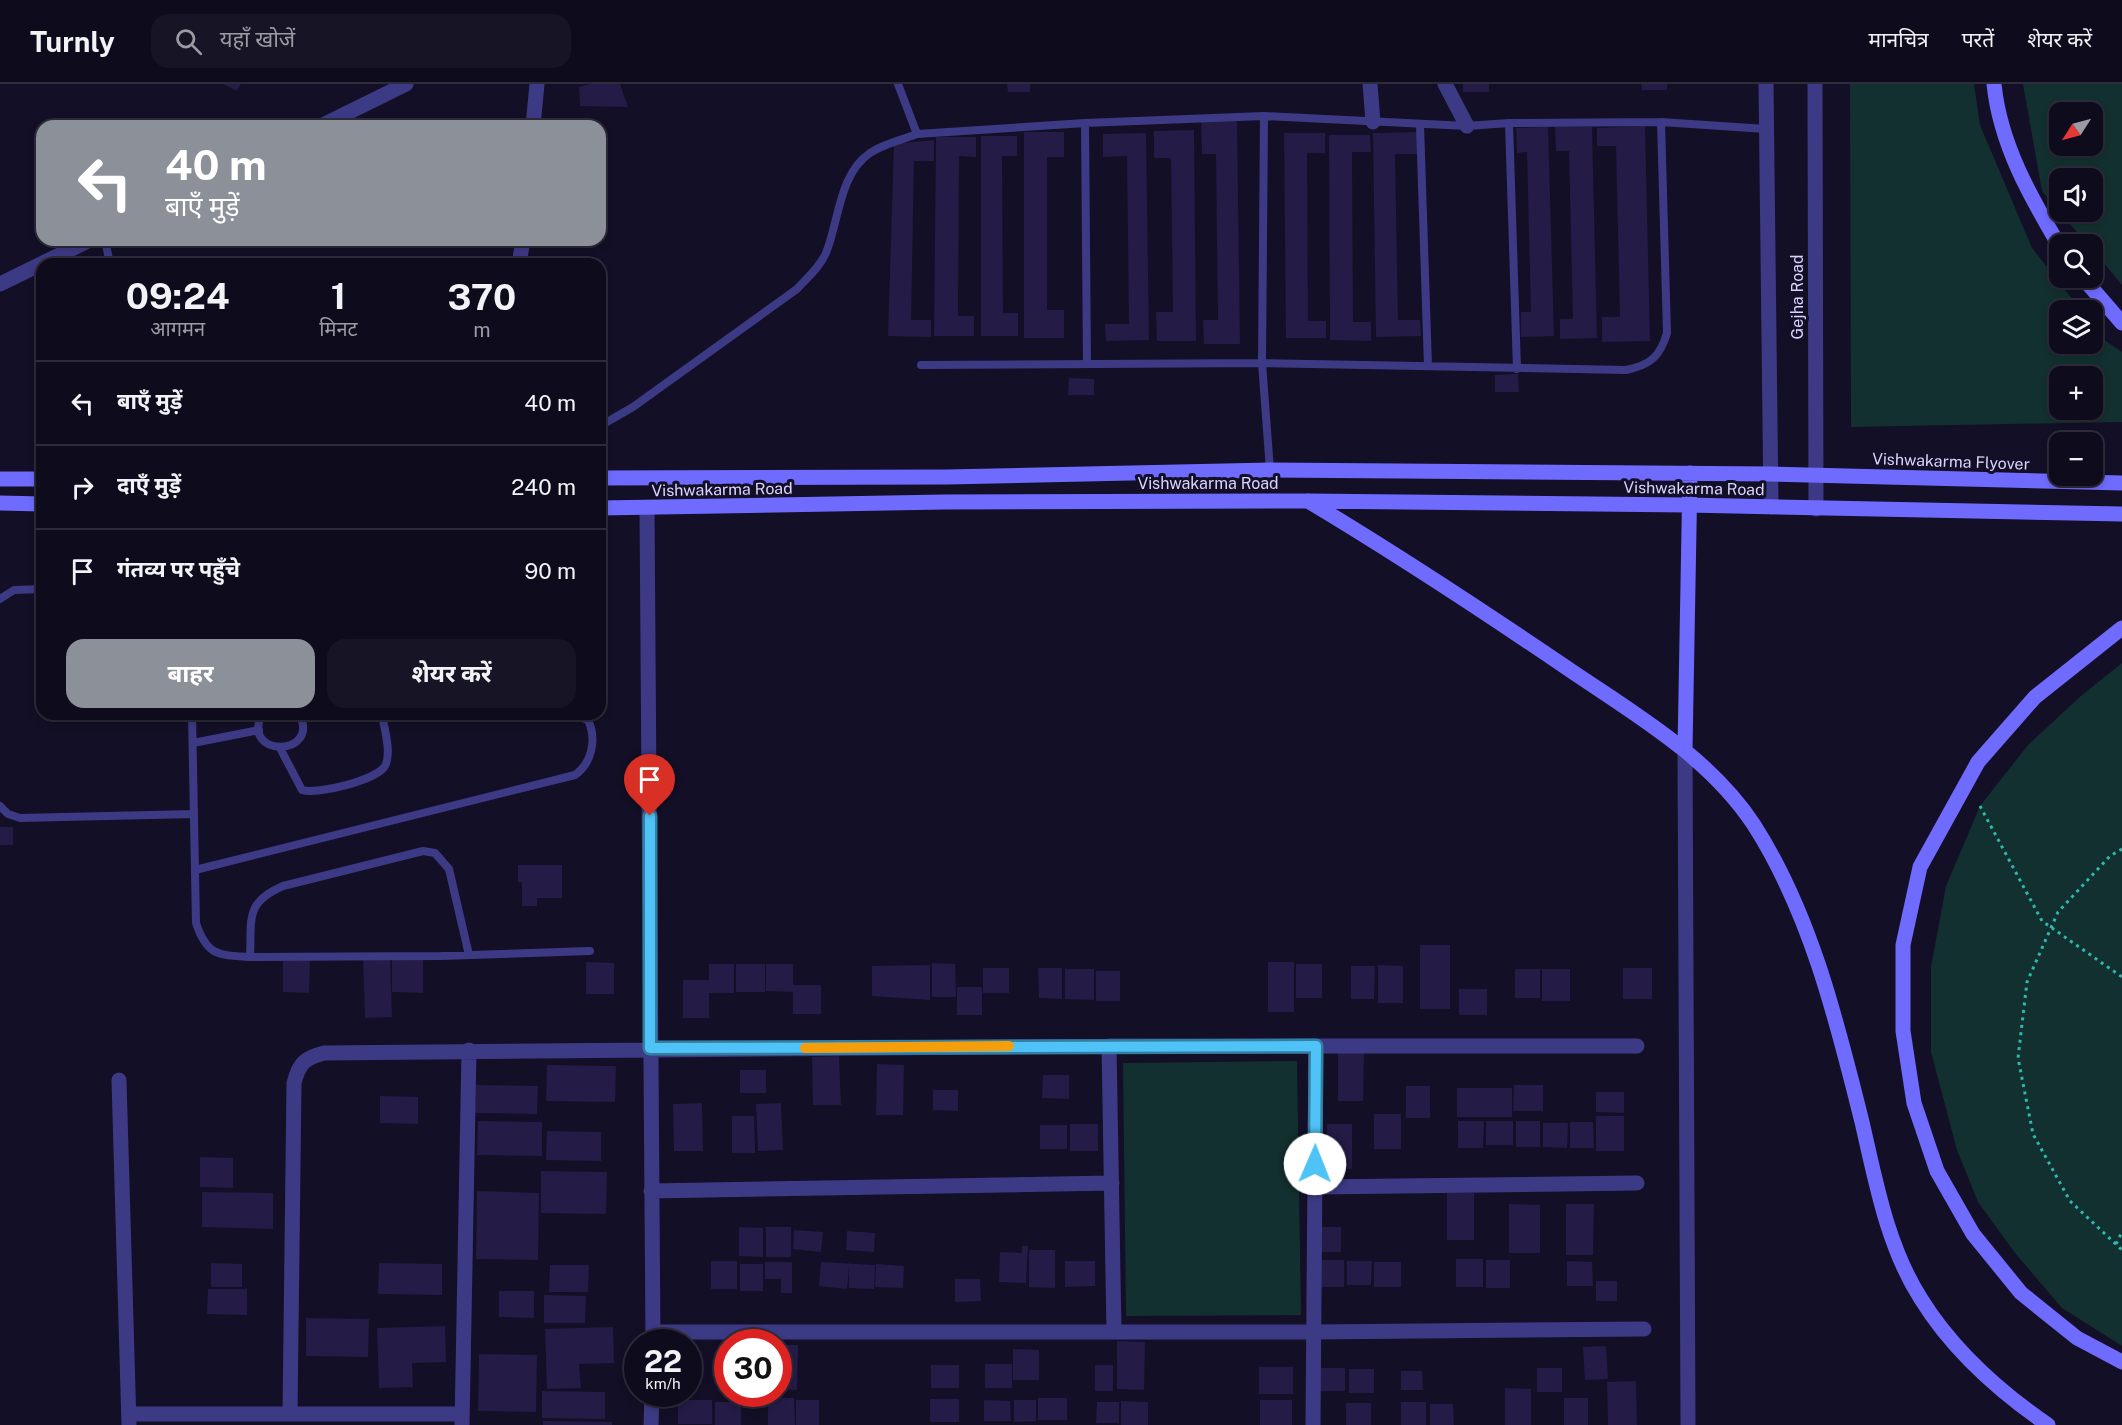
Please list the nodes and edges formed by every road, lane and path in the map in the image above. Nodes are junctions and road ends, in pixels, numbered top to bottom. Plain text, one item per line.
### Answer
1 (406, 84) edge
2 (537, 84) edge
3 (898, 84) edge
4 (1370, 84) edge
5 (1445, 84) edge
6 (1766, 84) edge
7 (1815, 84) edge
8 (1994, 84) edge
9 (1264, 116) junction
10 (333, 120) edge
11 (534, 120) edge
12 (1373, 122) junction
13 (1661, 122) junction
14 (1085, 123) junction
15 (1509, 123) junction
16 (1420, 125) junction
17 (1467, 126) junction
18 (1766, 129) junction
19 (917, 134) junction
20 (2052, 234) edge
21 (78, 246) edge
22 (53, 258) edge
23 (36, 266) edge
24 (0, 284) edge
25 (2091, 288) edge
26 (2122, 323) edge
27 (1262, 363) junction
28 (921, 364) dead end
29 (1087, 364) junction
30 (1428, 366) junction
31 (1517, 369) junction
32 (606, 422) edge
33 (1270, 470) junction
34 (606, 473) edge
35 (1690, 473) junction
36 (1770, 474) junction
37 (1816, 475) junction
38 (808, 477) junction
39 (0, 479) edge
40 (36, 479) edge
41 (2122, 483) edge
42 (1307, 501) junction
43 (0, 503) edge
44 (36, 504) edge
45 (1688, 504) junction
46 (806, 505) junction
47 (1771, 507) junction
48 (606, 508) edge
49 (647, 508) junction
50 (1816, 509) junction
51 (2122, 514) edge
52 (36, 589) edge
53 (0, 599) edge
54 (2122, 628) edge
55 (192, 720) edge
56 (261, 720) edge
57 (300, 720) edge
58 (383, 720) edge
59 (588, 720) edge
60 (259, 730) junction
61 (193, 744) junction
62 (280, 748) junction
63 (1685, 750) junction
64 (0, 806) edge
65 (1980, 806) dead end
66 (194, 814) junction
67 (2122, 849) edge
68 (195, 870) junction
69 (590, 951) dead end
70 (469, 955) junction
71 (250, 957) junction
72 (2122, 977) edge
73 (1110, 1046) junction
74 (1316, 1046) junction
75 (1637, 1046) dead end
76 (650, 1048) junction
77 (469, 1050) junction
78 (119, 1080) dead end
79 (1112, 1183) junction
80 (1637, 1183) dead end
81 (1315, 1187) junction
82 (651, 1191) junction
83 (2122, 1232) edge
84 (2116, 1244) junction
85 (2122, 1250) edge
86 (653, 1329) edge
87 (1644, 1329) dead end
88 (1114, 1332) junction
89 (1313, 1332) junction
90 (702, 1336) edge
91 (2122, 1362) edge
92 (652, 1407) edge
93 (290, 1414) junction
94 (129, 1419) edge
95 (462, 1419) edge
96 (651, 1425) edge
97 (1313, 1425) edge
98 (1688, 1425) edge
99 (2048, 1425) edge

1 - 10 street
2 - 11 street
3 - 19 lane
4 - 12 street
5 - 17 street
6 - 18 street, Gejha Road
7 - 37 street, Gejha Road
8 - 20 main road
9 - 12 lane
9 - 14 lane
9 - 27 lane
12 - 16 lane
13 - 15 lane
13 - 18 lane
13 - 31 lane
14 - 19 lane
14 - 29 lane
15 - 17 lane
15 - 31 lane
16 - 17 lane
16 - 30 lane
18 - 36 street, Gejha Road
19 - 32 lane
21 - 22 street
23 - 24 street
25 - 26 main road
27 - 29 lane
27 - 30 lane
27 - 33 lane
28 - 29 lane
30 - 31 lane
33 - 35 main road, Vishwakarma Road
33 - 38 main road, Vishwakarma Road
34 - 38 main road, Vishwakarma Road
35 - 36 main road, Vishwakarma Road
35 - 45 main road
36 - 37 main road, Vishwakarma Road
36 - 47 street, Gejha Road
37 - 41 main road, Vishwakarma Flyover
37 - 50 street, Gejha Road
38 - 46 main road
39 - 40 main road
42 - 45 main road, Vishwakarma Road
42 - 46 main road, Vishwakarma Road
42 - 63 main road
43 - 44 main road
45 - 47 main road, Vishwakarma Road
45 - 63 main road
46 - 49 main road, Vishwakarma Road
47 - 50 main road, Vishwakarma Road
48 - 49 main road, Vishwakarma Road
49 - 76 street
50 - 51 main road
52 - 53 lane
54 - 91 main road
55 - 61 lane
56 - 60 lane
57 - 62 lane
58 - 62 lane
59 - 68 lane
60 - 61 lane
60 - 62 lane
61 - 66 lane
63 - 98 street
63 - 99 main road
64 - 66 lane
65 - 72 path
66 - 68 lane
67 - 84 path
68 - 71 lane
69 - 70 lane
70 - 71 lane
70 - 71 lane
73 - 74 street
73 - 76 street
73 - 79 street
74 - 75 street
74 - 81 street
76 - 77 street
76 - 82 street
77 - 93 street
77 - 95 street
78 - 94 street
79 - 82 street
79 - 88 street
80 - 81 street
81 - 89 street
82 - 86 street
83 - 84 path
84 - 85 path
87 - 89 street
88 - 89 street
88 - 90 street
89 - 97 street
92 - 96 street
93 - 94 street
93 - 95 street

